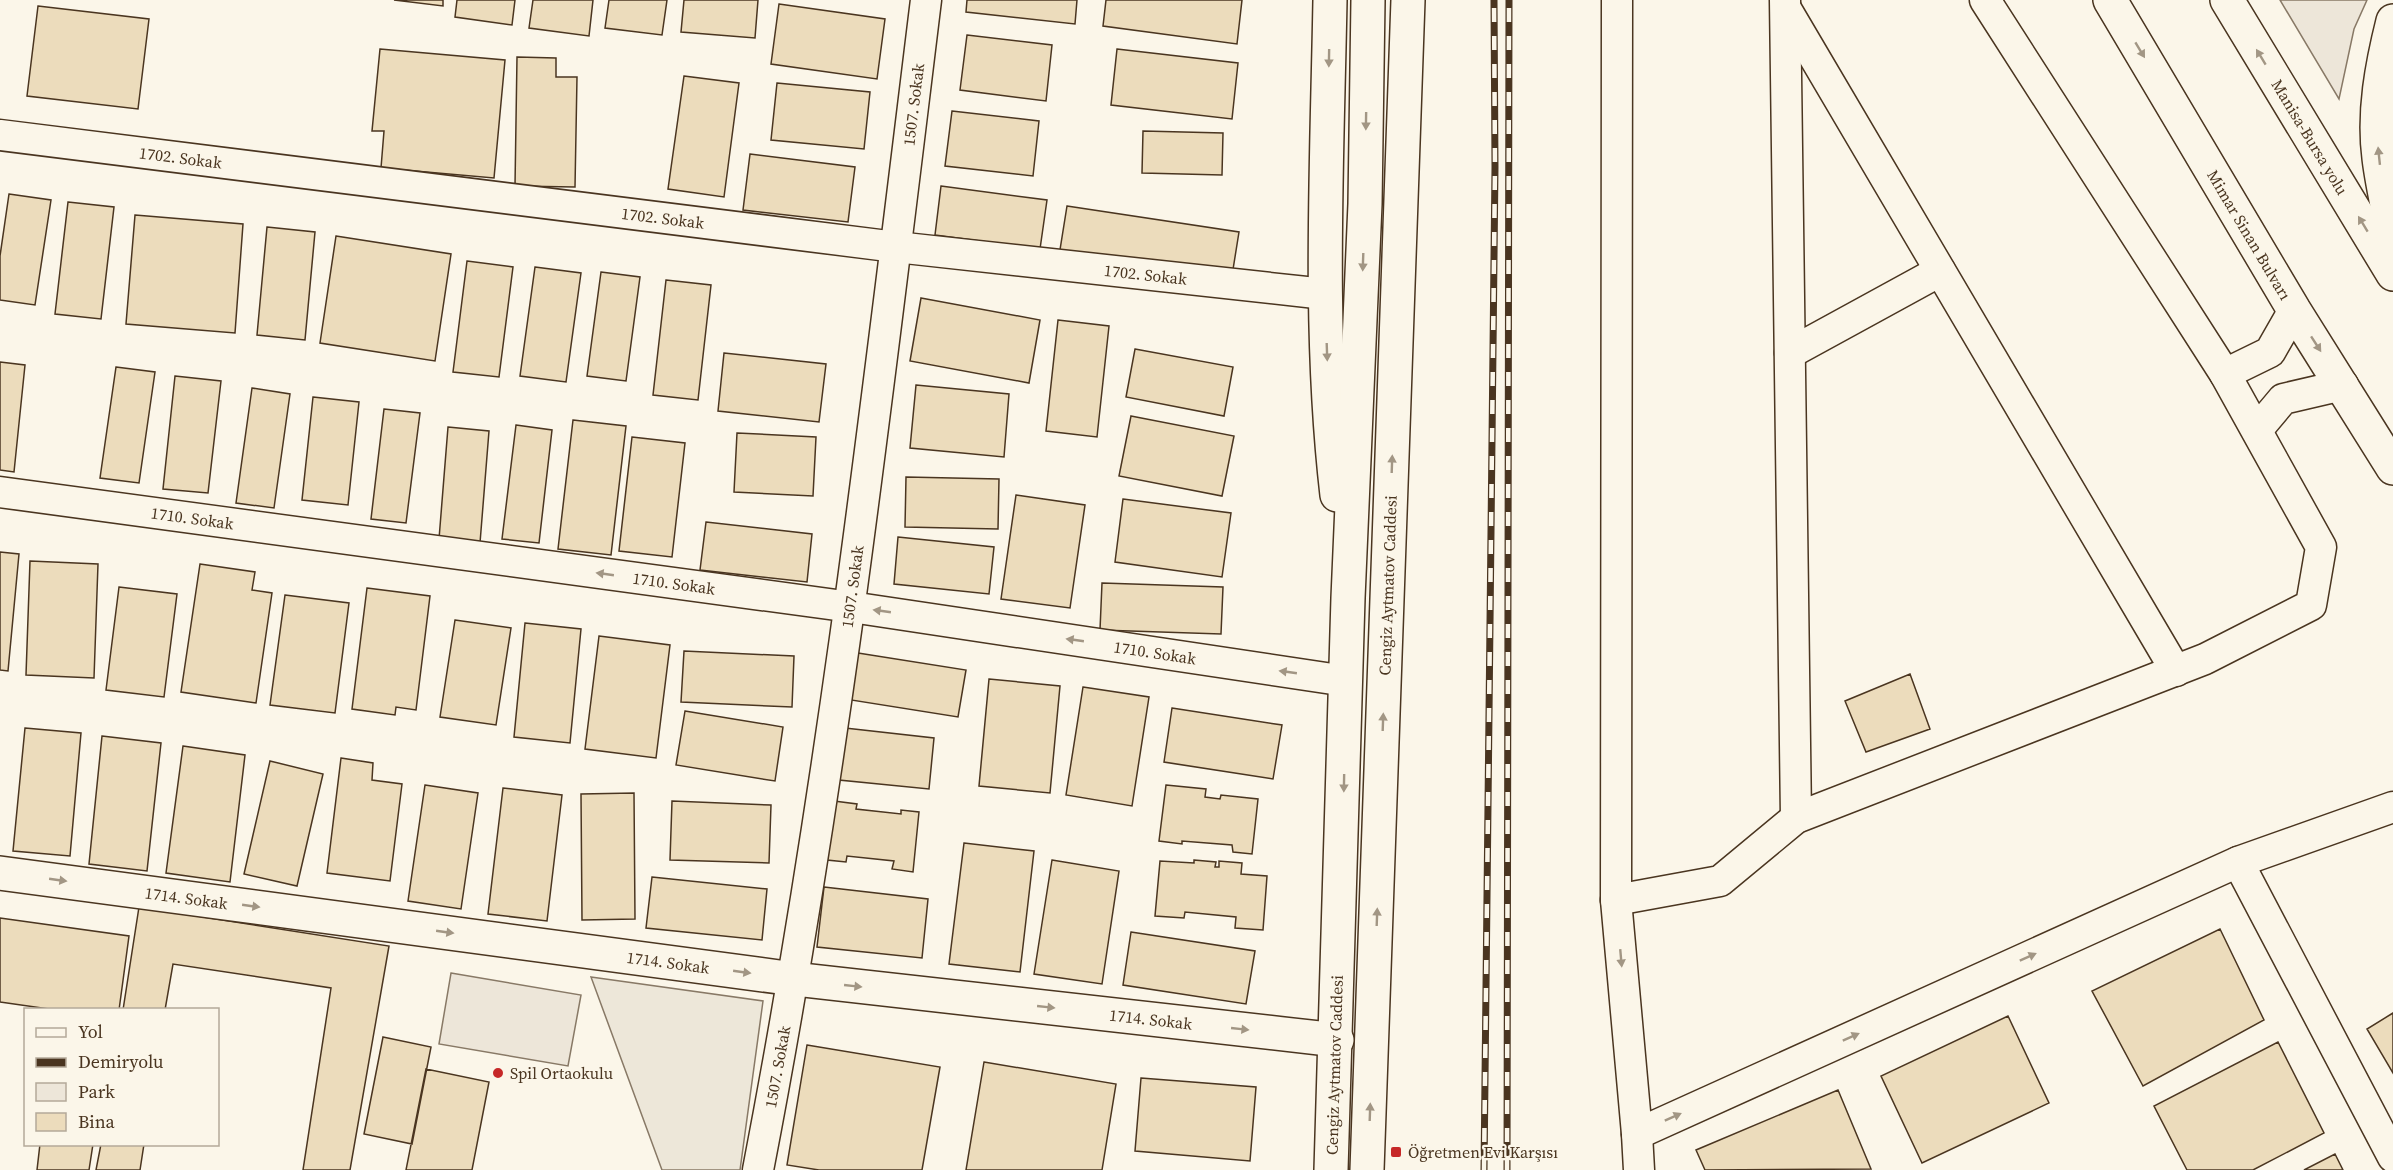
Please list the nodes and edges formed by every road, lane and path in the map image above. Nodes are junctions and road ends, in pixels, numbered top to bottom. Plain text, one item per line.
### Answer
1 (926, 0) edge
2 (1330, 0) edge
3 (1368, 0) edge
4 (1408, 0) edge
5 (1617, 0) edge
6 (1985, 0) edge
7 (2227, 0) edge
8 (1785, 3) edge
9 (2110, 7) edge
10 (2393, 21) edge
11 (0, 135) edge
12 (2393, 234) edge
13 (896, 247) junction
14 (1940, 271) junction
15 (2393, 274) edge
16 (1325, 294) junction
17 (2294, 310) junction
18 (1790, 353) junction
19 (2225, 374) junction
20 (2343, 385) junction
21 (2257, 430) junction
22 (2393, 468) edge
23 (0, 492) edge
24 (1348, 598) junction
25 (851, 607) junction
26 (2176, 670) junction
27 (1346, 681) junction
28 (2393, 807) edge
29 (1796, 818) junction
30 (2238, 862) junction
31 (0, 873) edge
32 (1616, 900) junction
33 (795, 979) junction
34 (1337, 1040) junction
35 (1637, 1134) junction
36 (2393, 1157) edge
37 (758, 1170) edge
38 (1331, 1170) edge
39 (1367, 1170) edge
40 (1640, 1170) edge

1 - 13 street, 1507. Sokak
2 -> 16 main road
3 -> 24 main road, Cengiz Aytmatov Caddesi
39 -> 4 main road, Cengiz Aytmatov Caddesi
5 - 32 street
6 - 19 street
15 -> 7 main road, Manisa-Bursa yolu
8 - 14 street
8 - 18 street
9 -> 17 main road, Mimar Sinan Bulvarı
12 -> 10 main road
11 - 13 street, 1702. Sokak
13 - 16 street, 1702. Sokak
13 - 25 street, 1507. Sokak
14 - 18 street
14 - 26 street
16 -> 24 main road
17 - 19 street
17 -> 20 main road, Mimar Sinan Bulvarı
18 - 29 street
19 - 21 street
20 - 21 street
20 - 22 main road, Mimar Sinan Bulvarı
21 - 26 street
25 -> 23 street, 1710. Sokak
24 - 27 main road, Cengiz Aytmatov Caddesi
27 -> 25 street, 1710. Sokak
25 - 33 street, 1507. Sokak
26 - 29 street
27 -> 34 main road, Cengiz Aytmatov Caddesi
28 - 30 street
29 - 32 street
35 -> 30 street
30 - 36 street
31 -> 33 main road, 1714. Sokak
32 -> 35 street
33 -> 34 main road, 1714. Sokak
33 - 37 street, 1507. Sokak
34 - 38 main road, Cengiz Aytmatov Caddesi
35 - 40 street

